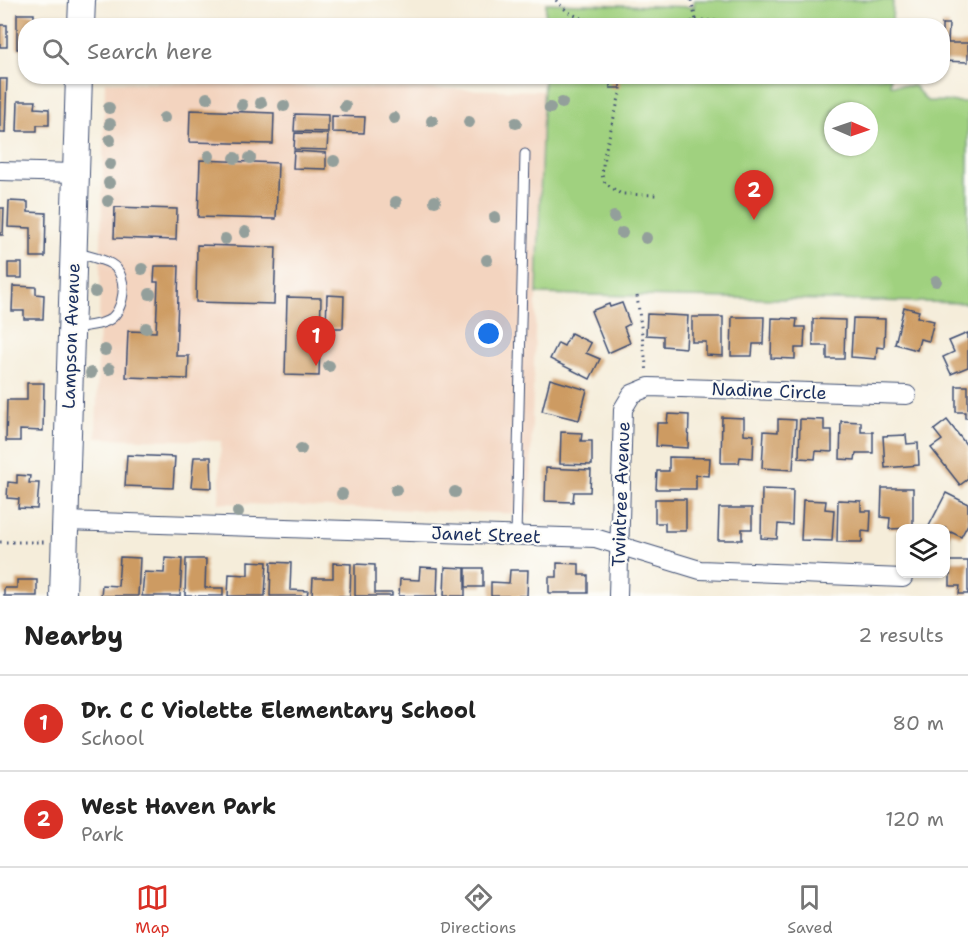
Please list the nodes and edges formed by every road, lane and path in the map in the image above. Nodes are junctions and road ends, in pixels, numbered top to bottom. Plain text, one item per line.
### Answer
1 (82, 0) edge
2 (556, 0) edge
3 (691, 0) edge
4 (81, 18) edge
5 (582, 18) edge
6 (696, 18) edge
7 (79, 84) edge
8 (621, 84) edge
9 (525, 153) dead end
10 (0, 171) edge
11 (76, 173) junction
12 (656, 195) dead end
13 (74, 252) junction
14 (637, 296) dead end
15 (71, 328) junction
16 (649, 387) junction
17 (632, 394) joint
18 (907, 395) dead end
19 (65, 532) junction
20 (516, 536) junction
21 (0, 542) edge
22 (619, 544) junction
23 (896, 578) edge
24 (63, 596) edge
25 (618, 596) edge

1 - 4 street
2 - 5 path
3 - 6 path
7 - 11 street, Lampson Avenue
8 - 12 path
9 - 20 lane
10 - 11 street
11 - 13 street, Lampson Avenue
13 - 15 street, Lampson Avenue
13 - 15 lane
14 - 16 path
15 - 19 street, Lampson Avenue
16 - 17 street, Nadine Circle
16 - 18 street, Nadine Circle
17 - 22 street, Twintree Avenue
19 - 20 street, Janet Street
19 - 21 path
19 - 24 street, Lampson Avenue
20 - 22 street, Janet Street
22 - 23 street, Janet Street
22 - 25 street, Twintree Avenue

